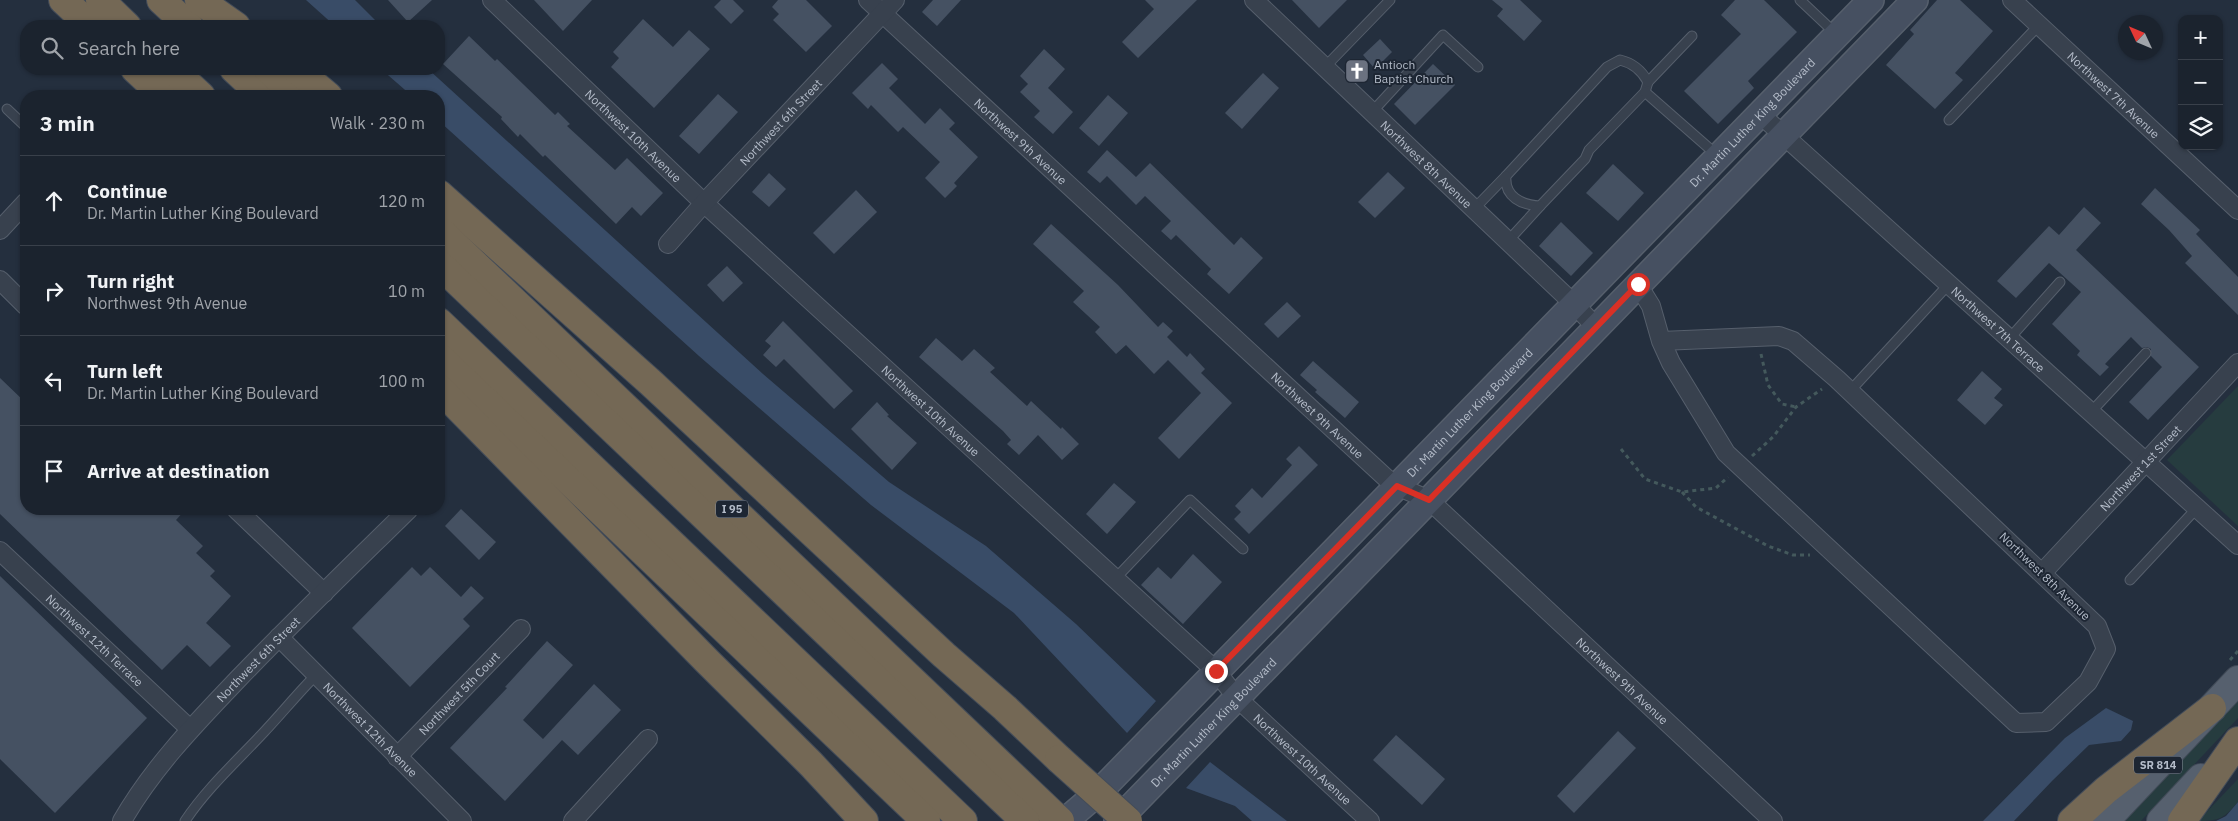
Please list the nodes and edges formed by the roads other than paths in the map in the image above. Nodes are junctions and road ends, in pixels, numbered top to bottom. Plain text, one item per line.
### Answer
1 (63, 0) edge
2 (100, 0) edge
3 (161, 0) edge
4 (197, 0) edge
5 (492, 0) edge
6 (868, 0) edge
7 (895, 0) edge
8 (1390, 0) edge
9 (1800, 0) edge
10 (1871, 0) edge
11 (1915, 0) edge
12 (2012, 0) edge
13 (1262, 3) edge
14 (883, 14) junction
15 (85, 20) edge
16 (121, 20) edge
17 (183, 20) edge
18 (217, 20) edge
19 (227, 20) edge
20 (2039, 25) junction
21 (1837, 35) junction
22 (1692, 36) dead end
23 (1478, 67) dead end
24 (1325, 68) junction
25 (141, 75) edge
26 (178, 75) edge
27 (240, 75) edge
28 (274, 75) edge
29 (303, 75) edge
30 (1647, 87) junction
31 (158, 90) edge
32 (195, 90) edge
33 (257, 90) edge
34 (291, 90) edge
35 (321, 90) edge
36 (7, 109) dead end
37 (1372, 112) junction
38 (1760, 114) junction
39 (1949, 120) dead end
40 (20, 121) edge
41 (1783, 135) junction
42 (1719, 156) junction
43 (1506, 176) junction
44 (445, 199) edge
45 (704, 203) junction
46 (1540, 206) junction
47 (20, 208) edge
48 (1474, 208) junction
49 (2238, 210) edge
50 (0, 230) edge
51 (445, 236) edge
52 (1508, 241) junction
53 (668, 244) dead end
54 (445, 270) edge
55 (0, 280) edge
56 (2060, 282) dead end
57 (1638, 284) junction
58 (1949, 284) junction
59 (20, 300) edge
60 (1574, 304) junction
61 (1596, 327) junction
62 (445, 328) edge
63 (2009, 339) junction
64 (1661, 341) junction
65 (2146, 353) dead end
66 (445, 363) edge
67 (2238, 363) edge
68 (1850, 391) junction
69 (445, 394) edge
70 (2091, 412) junction
71 (2147, 462) junction
72 (1397, 486) junction
73 (1429, 500) junction
74 (2197, 508) junction
75 (242, 515) edge
76 (403, 515) edge
77 (2238, 545) edge
78 (1243, 549) dead end
79 (0, 551) edge
80 (2042, 573) junction
81 (1115, 579) junction
82 (2130, 580) dead end
83 (324, 593) junction
84 (520, 630) dead end
85 (279, 637) junction
86 (1216, 671) junction
87 (316, 675) junction
88 (2238, 680) edge
89 (1237, 698) junction
90 (2212, 708) junction
91 (190, 729) junction
92 (648, 740) dead end
93 (2238, 740) edge
94 (397, 758) junction
95 (1055, 762) junction
96 (811, 764) junction
97 (1019, 804) edge
98 (122, 821) edge
99 (184, 821) edge
100 (462, 821) edge
101 (573, 821) edge
102 (864, 821) edge
103 (876, 821) edge
104 (926, 821) edge
105 (963, 821) edge
106 (1060, 821) edge
107 (1065, 821) edge
108 (1111, 821) edge
109 (1117, 821) edge
110 (1128, 821) edge
111 (1370, 821) edge
112 (1773, 821) edge
113 (2072, 821) edge
114 (2105, 821) edge
115 (2161, 821) edge
116 (2182, 821) edge

1 - 15 highway
2 - 16 highway
3 - 17 highway
4 - 18 highway
4 - 19 highway
5 - 45 street, Northwest 10th Avenue
6 - 14 street, Northwest 9th Avenue
7 - 14 street, Northwest 6th Street
8 - 24 lane
9 - 21 lane
10 - 21 main road, Dr. Martin Luther King Boulevard
11 - 41 main road, Dr. Martin Luther King Boulevard
12 - 20 street, Northwest 7th Avenue
13 - 24 street, Northwest 8th Avenue
14 - 45 street, Northwest 6th Street
14 - 72 street, Northwest 9th Avenue
20 - 39 lane
20 - 49 street, Northwest 7th Avenue
21 - 38 main road, Dr. Martin Luther King Boulevard
22 - 30 lane
23 - 37 lane
24 - 37 street, Northwest 8th Avenue
25 - 31 highway
26 - 32 highway
27 - 33 highway
28 - 34 highway
29 - 35 highway
30 - 42 lane
30 - 43 lane
30 - 46 lane
36 - 40 lane
37 - 48 street, Northwest 8th Avenue
38 - 41 street, Northwest 7th Terrace
38 - 42 main road, Dr. Martin Luther King Boulevard
41 - 57 main road, Dr. Martin Luther King Boulevard
41 - 58 street, Northwest 7th Terrace
42 - 60 main road, Dr. Martin Luther King Boulevard
43 - 46 lane
43 - 48 lane
44 - 95 highway
45 - 53 street, Northwest 6th Street
45 - 81 street, Northwest 10th Avenue
46 - 52 lane
47 - 50 street
48 - 52 street, Northwest 8th Avenue
51 - 97 highway, I 95
52 - 60 street, Northwest 8th Avenue
54 - 97 highway
55 - 59 street
56 - 63 lane
57 - 61 main road, Dr. Martin Luther King Boulevard
57 - 64 street, Northwest 8th Avenue
58 - 63 street, Northwest 7th Terrace
58 - 68 lane
60 - 61 street, Northwest 8th Avenue
60 - 72 main road, Dr. Martin Luther King Boulevard
61 - 73 main road, Dr. Martin Luther King Boulevard
62 - 105 highway
63 - 70 street, Northwest 7th Terrace
64 - 68 street, Northwest 8th Avenue
64 - 80 street, Northwest 8th Avenue
65 - 70 lane
66 - 104 highway
67 - 71 street, Northwest 1st Street
68 - 80 street, Northwest 8th Avenue
69 - 96 highway
70 - 71 street, Northwest 7th Terrace
71 - 74 street, Northwest 7th Terrace
71 - 80 street, Northwest 1st Street
72 - 73 street, Northwest 9th Avenue
72 - 86 main road, Dr. Martin Luther King Boulevard
73 - 89 main road, Dr. Martin Luther King Boulevard
73 - 112 street, Northwest 9th Avenue
74 - 77 street, Northwest 7th Terrace
74 - 82 lane
75 - 83 street
76 - 83 street, Northwest 6th Street
78 - 81 lane
79 - 91 street, Northwest 12th Terrace
81 - 86 street, Northwest 10th Avenue
83 - 85 street, Northwest 6th Street
84 - 94 street, Northwest 5th Court
85 - 87 street, Northwest 12th Avenue
85 - 91 street, Northwest 6th Street
86 - 89 street, Northwest 10th Avenue
86 - 107 main road, Dr. Martin Luther King Boulevard
87 - 94 street, Northwest 12th Avenue
87 - 99 lane
88 - 90 main road, SR 814
89 - 109 main road, Dr. Martin Luther King Boulevard
89 - 111 street, Northwest 10th Avenue
90 - 113 highway
90 - 114 main road, SR 814
91 - 98 street, Northwest 6th Street
92 - 101 street
93 - 115 main road, SR 814
93 - 116 highway
94 - 100 street, Northwest 12th Avenue
95 - 108 highway
95 - 110 highway, bridge
96 - 102 highway
96 - 103 highway
97 - 106 highway, I 95

